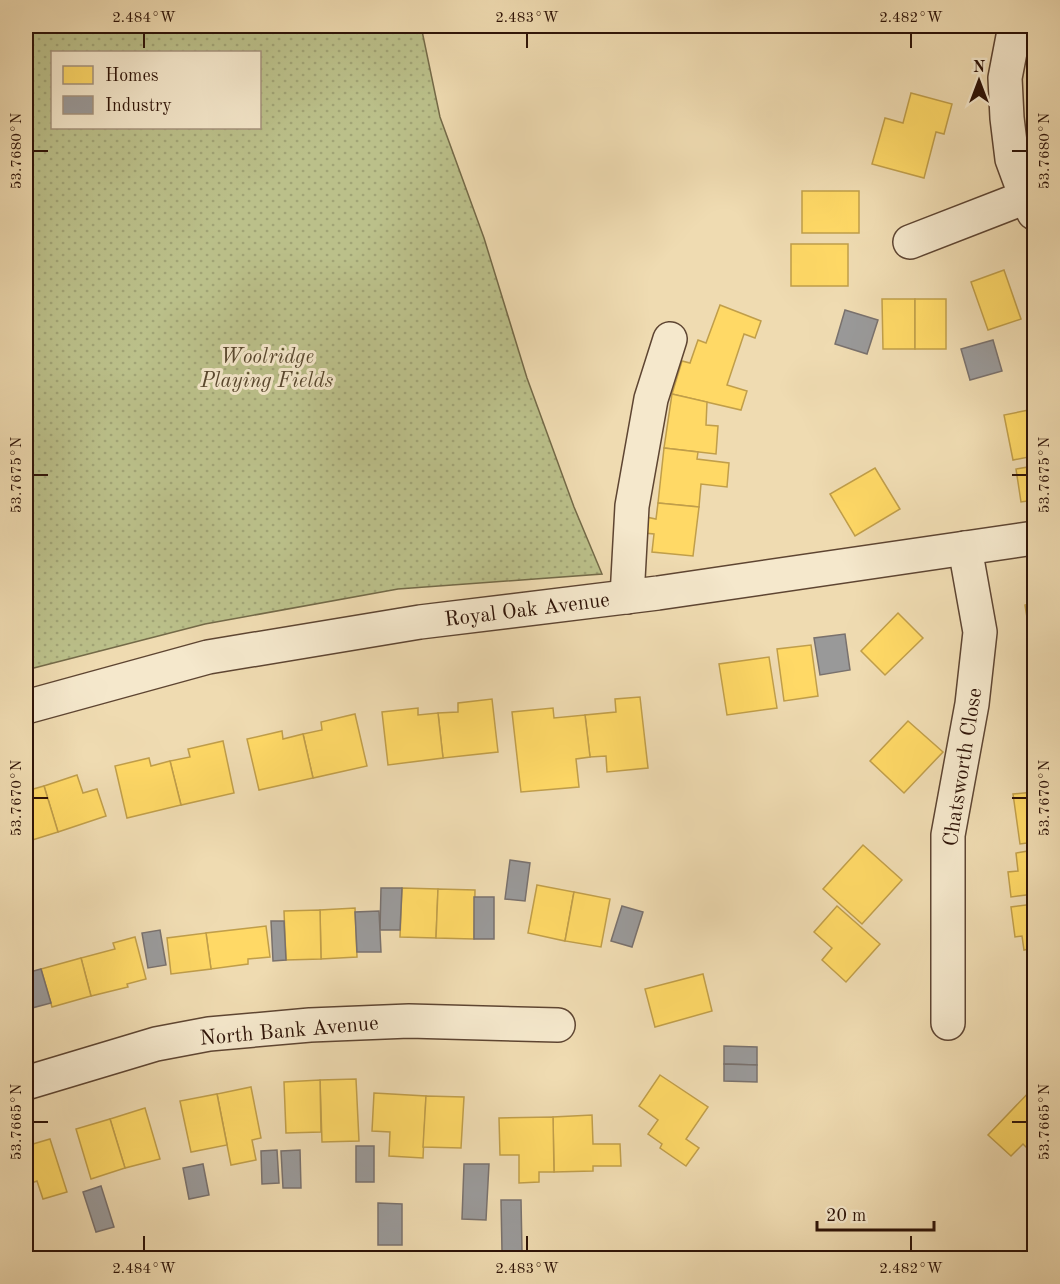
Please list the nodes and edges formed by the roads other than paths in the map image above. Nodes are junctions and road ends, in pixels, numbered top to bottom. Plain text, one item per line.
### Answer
1 (1015, 26) edge
2 (1030, 205) edge
3 (910, 242) dead end
4 (670, 339) dead end
5 (1035, 538) edge
6 (966, 549) junction
7 (627, 597) junction
8 (26, 707) edge
9 (948, 1023) dead end
10 (558, 1025) dead end
11 (26, 1083) edge

1 - 2 street
2 - 3 street
4 - 7 street
5 - 6 street, Royal Oak Avenue
6 - 7 street, Royal Oak Avenue
6 - 9 street, Chatsworth Close
7 - 8 street, Royal Oak Avenue
10 - 11 street, North Bank Avenue

